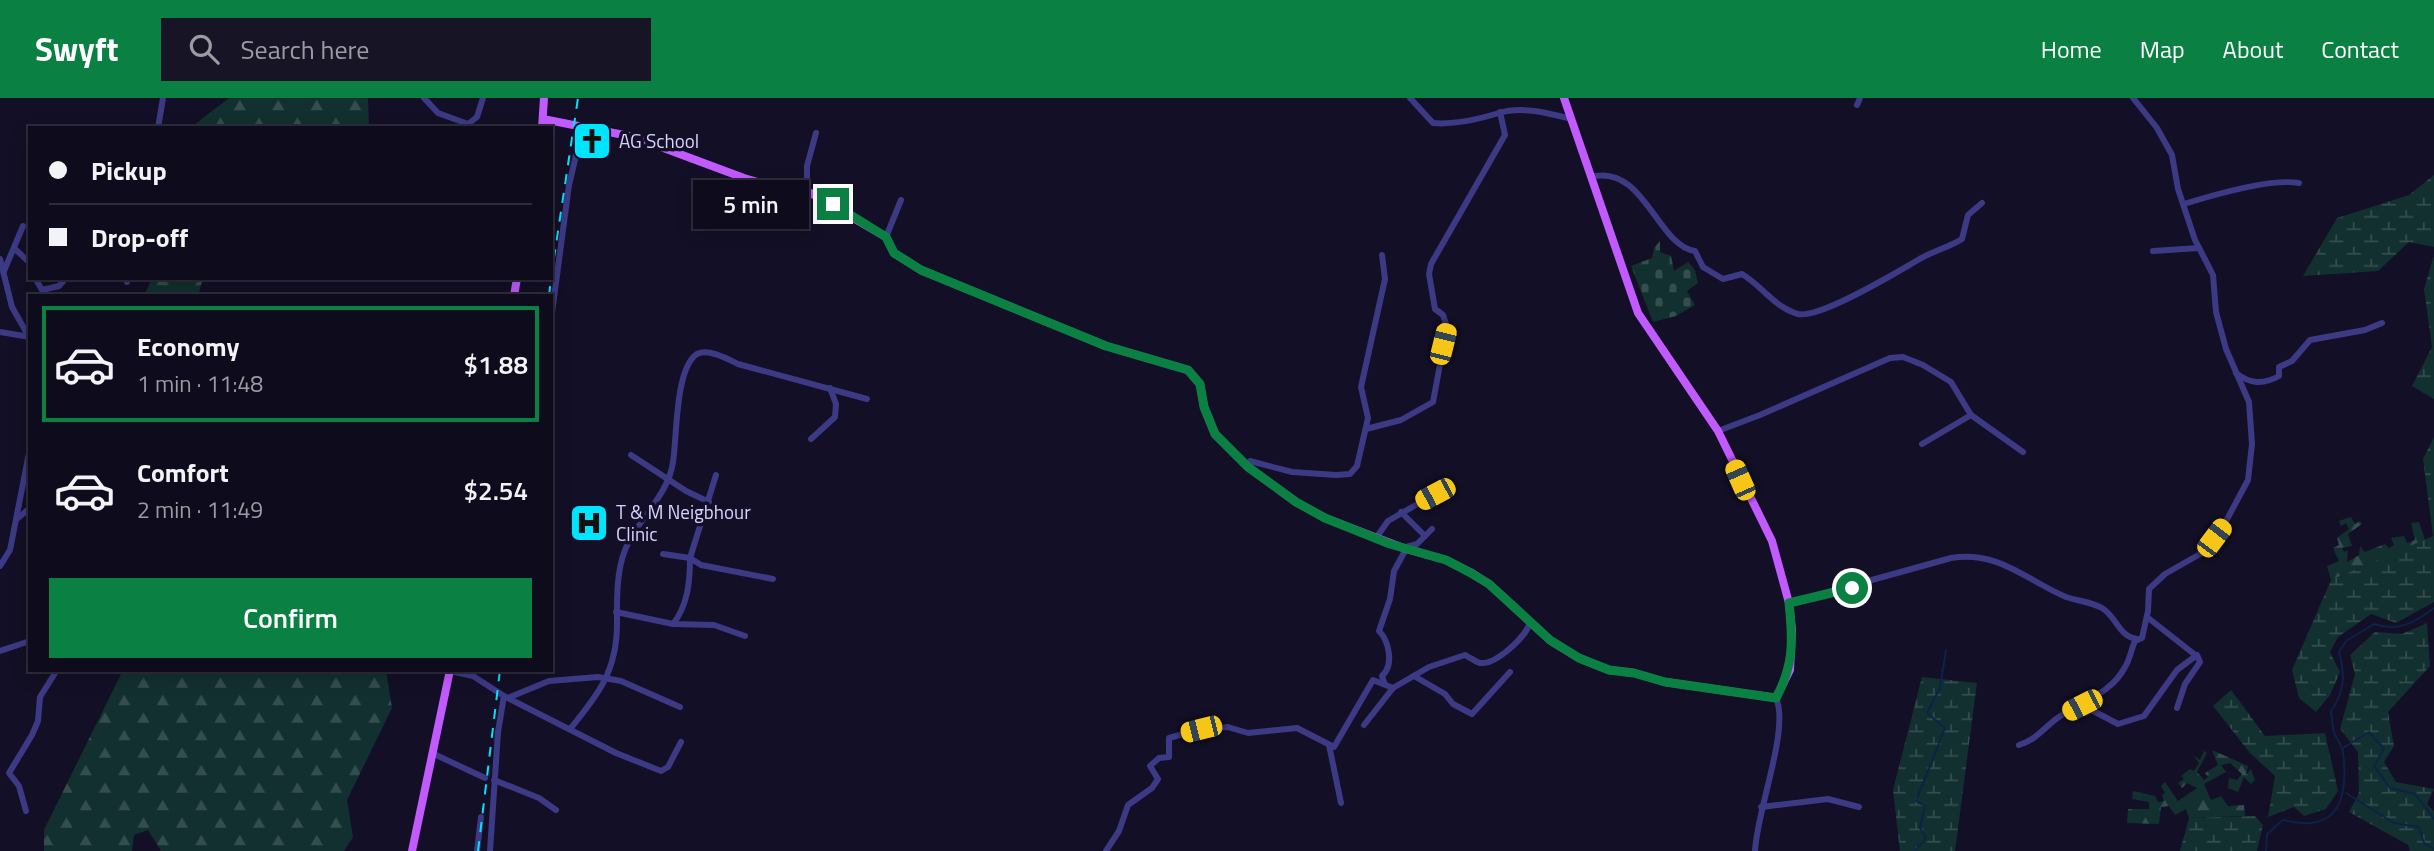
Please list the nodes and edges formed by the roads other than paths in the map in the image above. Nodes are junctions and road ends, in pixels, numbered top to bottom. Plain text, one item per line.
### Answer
1 (163, 98) edge
2 (424, 98) edge
3 (483, 98) edge
4 (544, 98) edge
5 (1410, 98) edge
6 (1564, 98) edge
7 (2133, 98) edge
8 (1500, 112) junction
9 (1571, 120) junction
10 (542, 123) edge
11 (158, 126) edge
12 (583, 126) junction
13 (816, 133) dead end
14 (1591, 177) junction
15 (2299, 183) dead end
16 (807, 191) junction
17 (901, 200) dead end
18 (1982, 203) dead end
19 (2184, 204) junction
20 (23, 226) dead end
21 (886, 237) junction
22 (14, 248) junction
23 (2199, 248) junction
24 (2153, 251) dead end
25 (1382, 255) dead end
26 (0, 260) edge
27 (28, 261) edge
28 (4, 271) junction
29 (37, 280) edge
30 (64, 280) edge
31 (59, 286) junction
32 (58, 294) edge
33 (553, 305) edge
34 (2382, 323) dead end
35 (0, 332) edge
36 (28, 335) edge
37 (28, 337) edge
38 (2234, 372) junction
39 (830, 388) junction
40 (867, 399) dead end
41 (1972, 415) junction
42 (1366, 429) junction
43 (1718, 430) junction
44 (811, 439) dead end
45 (1922, 444) dead end
46 (2023, 452) dead end
47 (631, 455) dead end
48 (28, 460) edge
49 (1248, 467) junction
50 (716, 475) dead end
51 (669, 479) junction
52 (1435, 494) dead end
53 (709, 502) junction
54 (28, 509) edge
55 (1401, 512) junction
56 (19, 515) junction
57 (1432, 529) dead end
58 (1425, 536) junction
59 (1376, 538) junction
60 (1403, 548) junction
61 (663, 554) dead end
62 (691, 558) junction
63 (0, 566) edge
64 (773, 579) dead end
65 (1789, 603) junction
66 (615, 612) junction
67 (2147, 617) junction
68 (1530, 622) junction
69 (673, 624) junction
70 (745, 636) dead end
71 (2141, 638) junction
72 (28, 642) edge
73 (0, 651) edge
74 (2194, 654) junction
75 (56, 672) edge
76 (450, 672) edge
77 (455, 672) edge
78 (1510, 672) dead end
79 (1414, 676) junction
80 (607, 679) junction
81 (1384, 682) junction
82 (1393, 688) junction
83 (504, 695) junction
84 (1776, 698) junction
85 (2082, 705) junction
86 (680, 707) dead end
87 (2177, 708) dead end
88 (1364, 725) dead end
89 (570, 729) junction
90 (681, 742) dead end
91 (1329, 745) junction
92 (2019, 745) dead end
93 (434, 754) junction
94 (485, 778) dead end
95 (494, 780) junction
96 (1341, 803) dead end
97 (1761, 807) junction
98 (1859, 807) dead end
99 (556, 810) dead end
100 (26, 811) dead end
101 (481, 817) dead end
102 (475, 850) edge
103 (412, 851) edge
104 (490, 851) edge
105 (1106, 851) edge
106 (1755, 851) edge

1 - 11 street
2 - 3 street
4 - 10 main road
5 - 8 street
6 - 9 main road
7 - 19 street
8 - 9 street
8 - 42 street
9 - 14 main road
10 - 12 main road
12 - 16 main road
12 - 33 street
13 - 16 street
14 - 18 street
14 - 43 main road
15 - 19 street
16 - 21 main road
17 - 21 street
19 - 23 street
20 - 22 street
21 - 49 main road
22 - 27 street
22 - 28 street
23 - 24 street
23 - 38 street
25 - 42 street
26 - 28 street
28 - 36 street
29 - 31 street
30 - 31 street
31 - 32 street
34 - 38 street
35 - 37 street
38 - 67 street
39 - 40 street
39 - 44 street
39 - 51 street
41 - 43 street
41 - 45 street
41 - 46 street
42 - 49 street
43 - 65 main road
47 - 51 street
48 - 56 street
49 - 59 main road
50 - 53 street
51 - 53 street
51 - 66 street
52 - 55 street
53 - 62 street
54 - 56 street
55 - 58 street
55 - 59 street
56 - 63 street
57 - 58 street
58 - 60 street
59 - 60 main road
60 - 68 main road
60 - 81 street
61 - 62 street
62 - 64 street
62 - 69 street
65 - 71 street
65 - 84 main road
66 - 69 street
66 - 80 street
67 - 71 street
67 - 74 street
68 - 79 street
68 - 84 main road
69 - 70 street
71 - 85 street
72 - 73 street
74 - 85 street
74 - 87 street
75 - 100 street
76 - 93 main road
77 - 83 street
78 - 79 street
79 - 82 street
80 - 83 street
80 - 86 street
80 - 89 street
81 - 82 street
81 - 91 street
82 - 88 street
83 - 89 street
83 - 95 street
84 - 97 street
85 - 92 street
89 - 90 street
91 - 96 street
91 - 105 street
93 - 94 street
93 - 103 main road
95 - 99 street
95 - 104 street
97 - 98 street
97 - 106 street
101 - 102 street

